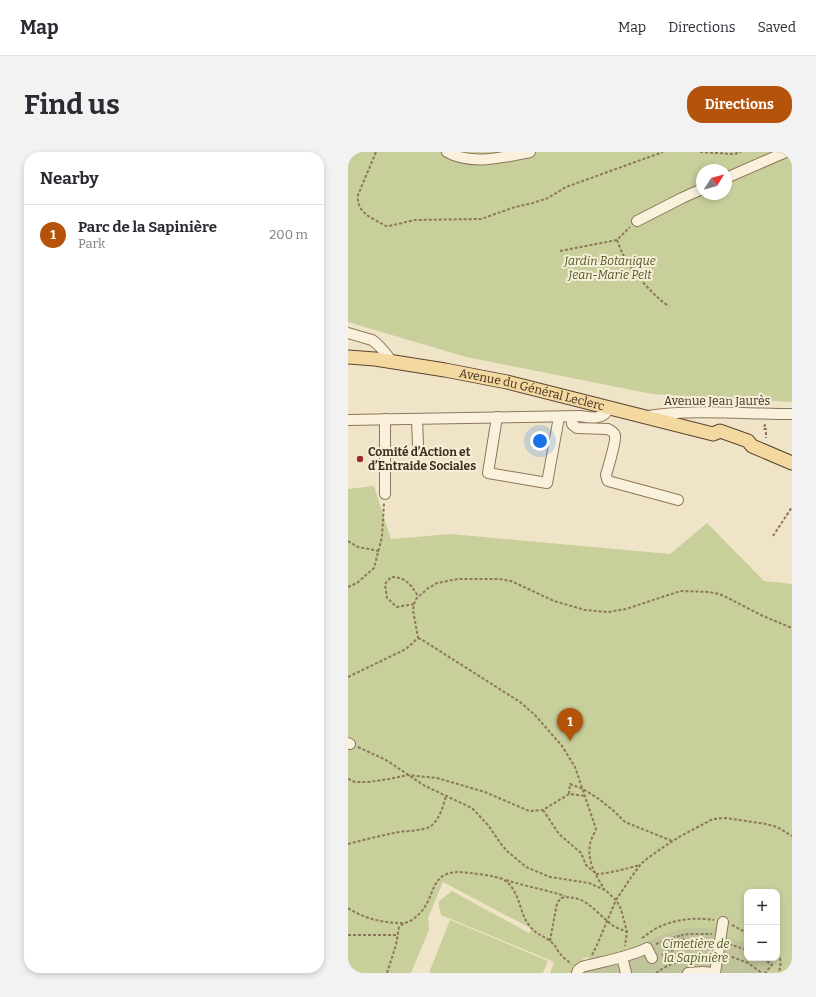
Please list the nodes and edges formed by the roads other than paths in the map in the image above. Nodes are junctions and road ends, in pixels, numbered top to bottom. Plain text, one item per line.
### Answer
1 (447, 152) edge
2 (530, 152) edge
3 (786, 152) edge
4 (764, 156) edge
5 (732, 175) edge
6 (696, 192) edge
7 (637, 221) road end
8 (348, 334) edge
9 (348, 357) edge
10 (392, 362) junction
11 (596, 405) junction
12 (609, 408) junction
13 (792, 414) edge
14 (575, 416) junction
15 (559, 417) junction
16 (642, 417) junction
17 (417, 418) junction
18 (497, 418) junction
19 (385, 419) junction
20 (348, 420) edge
21 (418, 444) dead end
22 (792, 463) edge
23 (385, 494) road end
24 (678, 500) dead end
25 (723, 922) road end
26 (622, 957) junction
27 (652, 958) road end
28 (581, 969) edge
29 (626, 973) edge
30 (688, 973) edge
31 (714, 973) edge

1 - 2 street
3 - 4 street
4 - 5 street
6 - 7 street
8 - 10 street
9 - 10 main road, Avenue du Général Leclerc
10 - 11 main road, Avenue du Général Leclerc
11 - 12 main road, Avenue du Général Leclerc
11 - 14 street
12 - 14 street
12 - 16 main road, Avenue du Général Leclerc
13 - 16 street, Avenue Jean Jaurès
14 - 15 street
14 - 24 street
15 - 18 street
15 - 18 street
16 - 22 main road, Avenue du Général Leclerc
17 - 18 street
17 - 19 street
17 - 21 street
19 - 20 street
19 - 23 street
25 - 31 street
26 - 27 street
26 - 28 street
26 - 29 street
30 - 31 street

